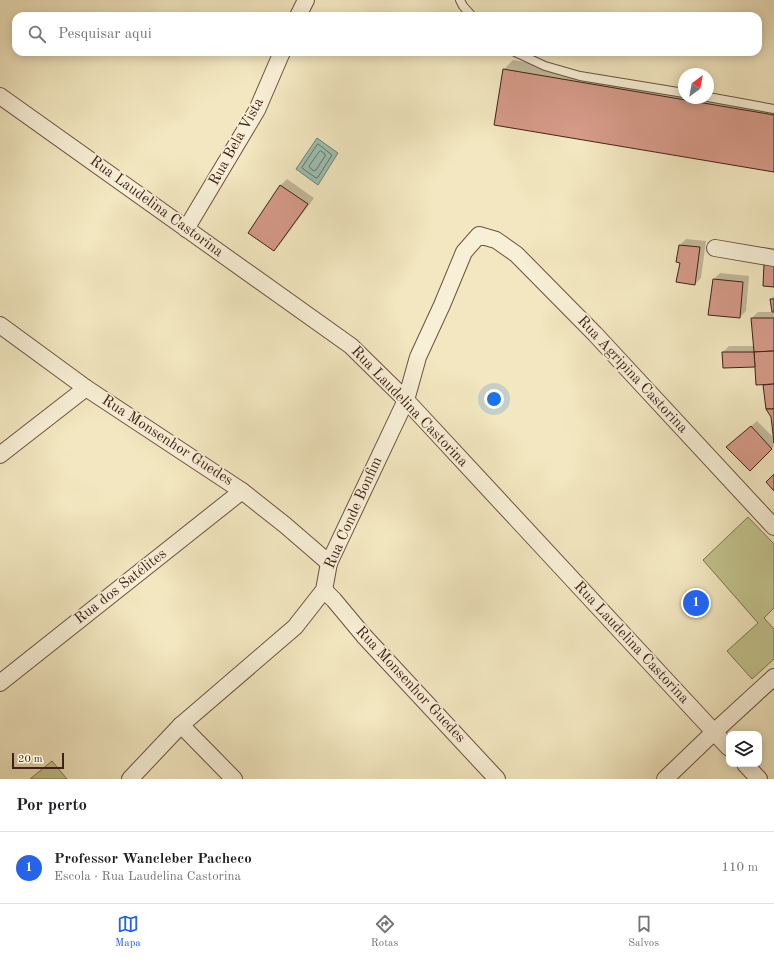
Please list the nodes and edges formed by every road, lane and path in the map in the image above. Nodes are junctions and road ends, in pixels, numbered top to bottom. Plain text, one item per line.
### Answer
1 (306, 0) edge
2 (460, 0) edge
3 (300, 12) edge
4 (468, 12) edge
5 (280, 56) edge
6 (523, 56) edge
7 (678, 92) edge
8 (0, 96) edge
9 (714, 99) edge
10 (774, 109) edge
11 (186, 229) junction
12 (479, 235) joint
13 (715, 248) dead end
14 (774, 258) edge
15 (0, 325) edge
16 (86, 388) junction
17 (406, 400) junction
18 (0, 455) edge
19 (242, 490) junction
20 (774, 527) edge
21 (329, 563) junction
22 (324, 590) junction
23 (774, 677) edge
24 (0, 682) edge
25 (181, 725) junction
26 (714, 732) junction
27 (726, 745) edge
28 (748, 767) edge
29 (130, 779) edge
30 (234, 779) edge
31 (497, 779) edge
32 (665, 779) edge
33 (759, 779) edge

1 - 3 street
2 - 4 lane
5 - 11 street, Rua Bela Vista
6 - 7 lane
8 - 11 street, Rua Laudelina Castorina
9 - 10 lane
11 - 17 street, Rua Laudelina Castorina
12 - 17 street, Rua Conde Bonfim
12 - 20 street, Rua Agripina Castorina
13 - 14 street
15 - 16 street, Rua Monsenhor Guedes
16 - 18 street
16 - 19 street, Rua Monsenhor Guedes
17 - 21 street, Rua Conde Bonfim
17 - 26 street, Rua Laudelina Castorina
19 - 21 street, Rua Monsenhor Guedes
19 - 24 street, Rua dos Satélites
21 - 22 street, Rua Conde Bonfim
22 - 25 street, Rua Conde Bonfim
22 - 31 street, Rua Monsenhor Guedes
23 - 26 street
25 - 29 street, Rua Conde Bonfim
25 - 30 street
26 - 27 street, Rua Laudelina Castorina
26 - 32 street
28 - 33 street

